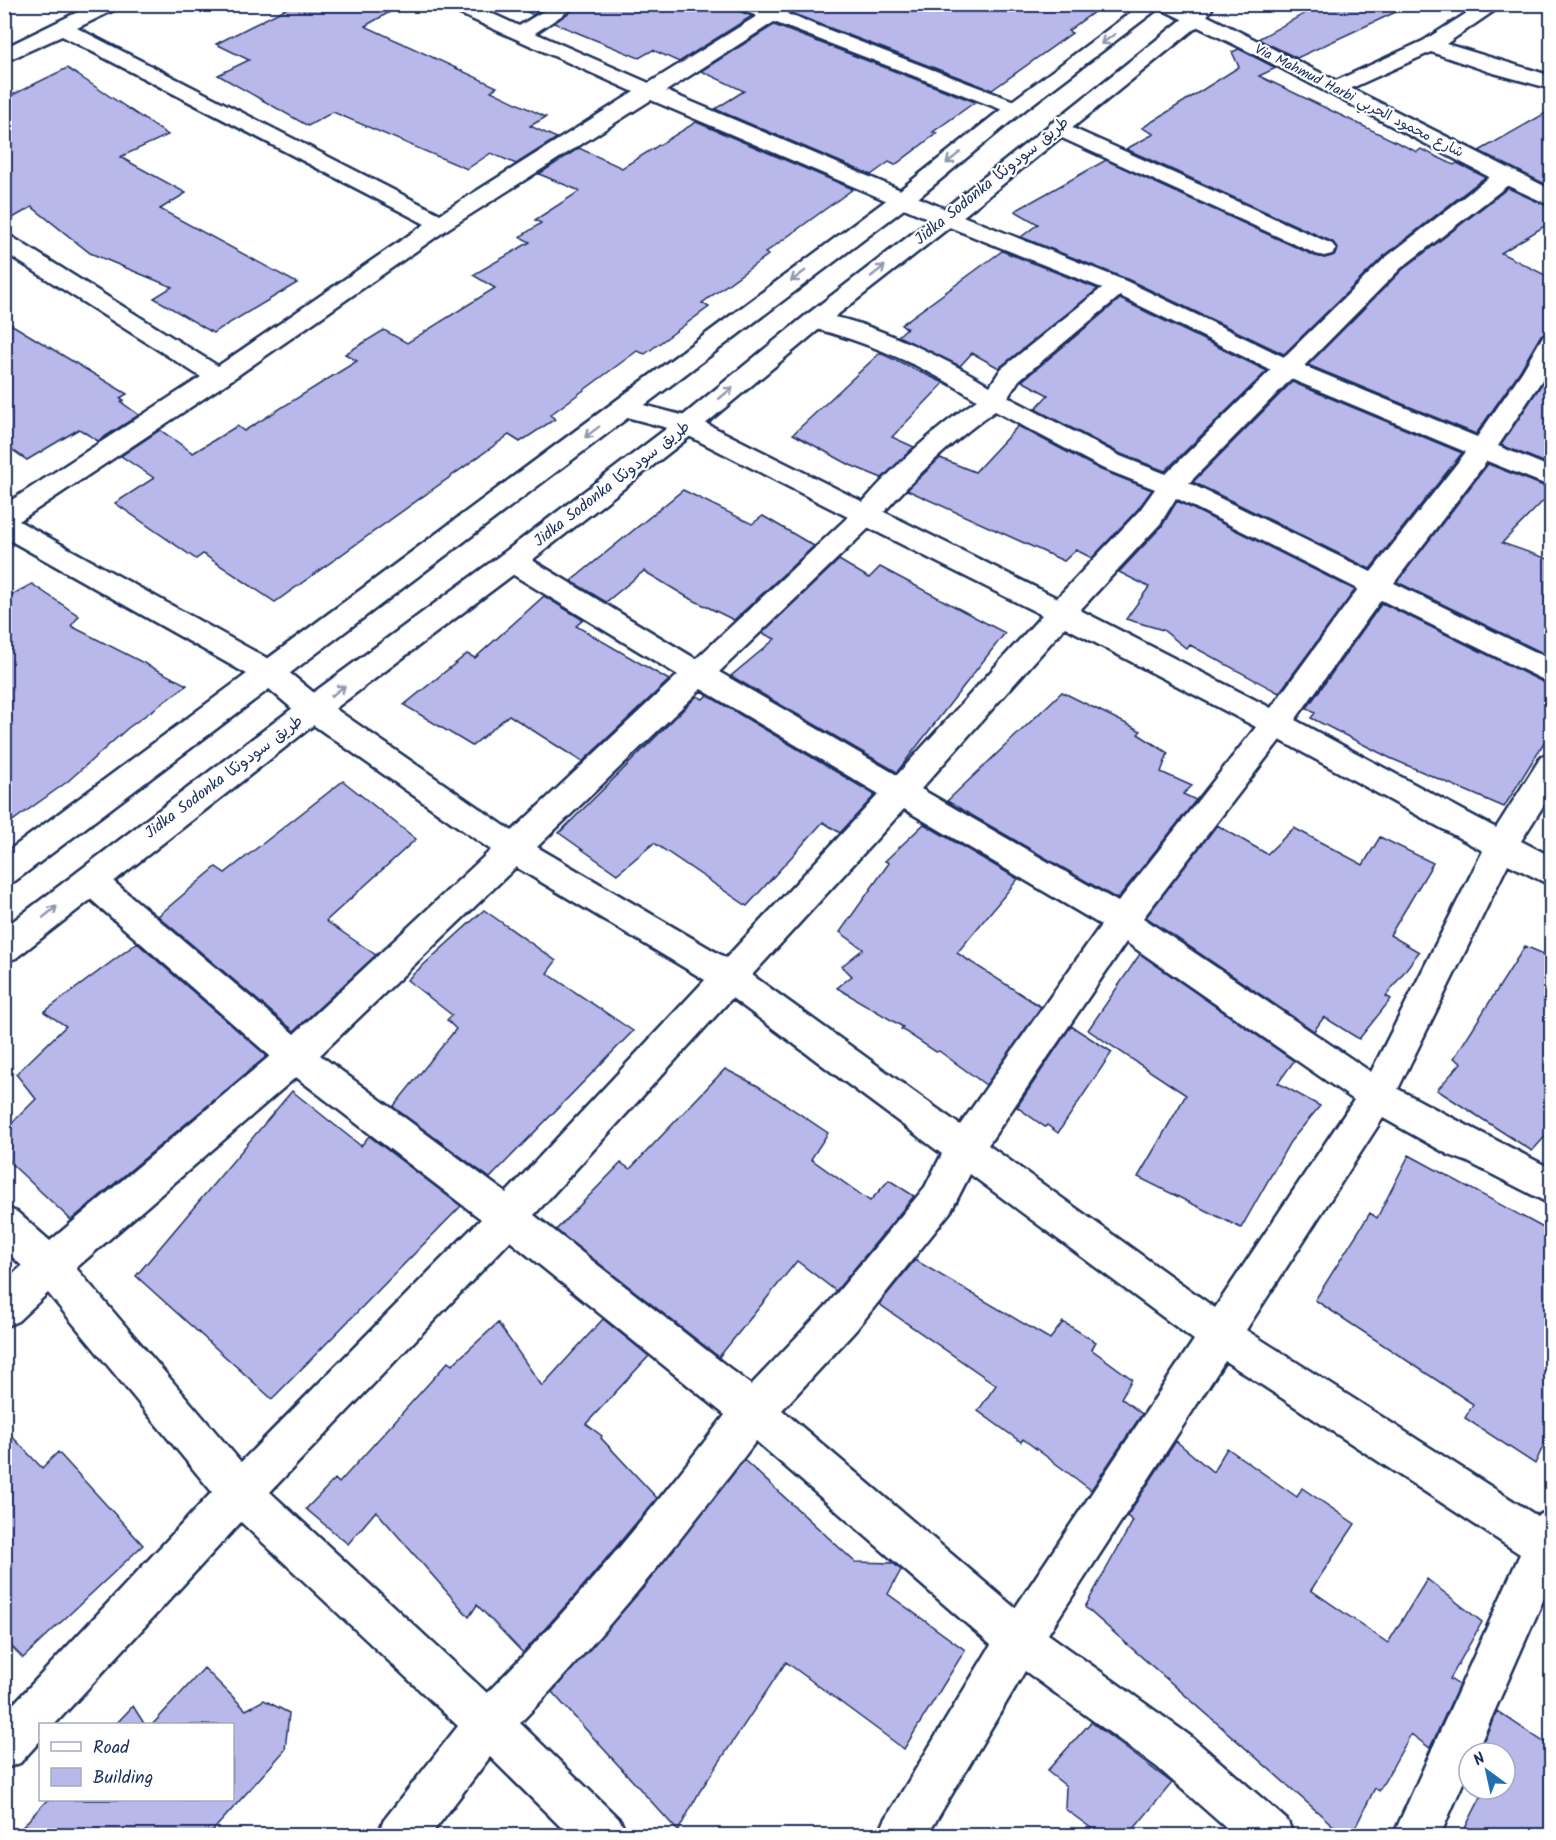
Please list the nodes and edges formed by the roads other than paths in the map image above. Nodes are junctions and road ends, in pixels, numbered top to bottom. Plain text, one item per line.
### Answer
1 (111, 4) edge
2 (454, 4) edge
3 (570, 4) edge
4 (744, 4) edge
5 (1155, 4) edge
6 (1166, 4) edge
7 (1495, 4) edge
8 (781, 10) edge
9 (1201, 11) edge
10 (62, 28) junction
11 (519, 34) junction
12 (1430, 45) junction
13 (4, 56) edge
14 (1551, 83) edge
15 (1336, 88) junction
16 (651, 92) junction
17 (1015, 108) junction
18 (1059, 128) junction
19 (1504, 177) junction
20 (904, 198) junction
21 (1551, 200) edge
22 (947, 218) junction
23 (441, 223) junction
24 (4, 242) edge
25 (1324, 249) dead end
26 (1118, 286) junction
27 (814, 321) junction
28 (1551, 341) edge
29 (1288, 369) junction
30 (218, 377) junction
31 (994, 400) junction
32 (624, 408) junction
33 (688, 425) junction
34 (1482, 449) junction
35 (1551, 478) edge
36 (1171, 485) junction
37 (865, 516) junction
38 (4, 518) edge
39 (4, 525) edge
40 (512, 561) junction
41 (1376, 586) junction
42 (1062, 614) junction
43 (697, 673) junction
44 (1551, 673) edge
45 (271, 674) junction
46 (314, 709) junction
47 (1276, 724) junction
48 (1551, 765) edge
49 (900, 792) junction
50 (1501, 846) junction
51 (515, 850) junction
52 (4, 872) edge
53 (1551, 873) edge
54 (90, 880) junction
55 (1122, 921) junction
56 (4, 948) edge
57 (729, 977) junction
58 (295, 1056) junction
59 (1377, 1096) junction
60 (963, 1150) junction
61 (1551, 1188) edge
62 (508, 1217) junction
63 (4, 1224) edge
64 (50, 1266) junction
65 (4, 1308) edge
66 (1219, 1335) junction
67 (753, 1412) junction
68 (240, 1493) junction
69 (1549, 1542) edge
70 (1019, 1640) junction
71 (488, 1724) junction
72 (4, 1747) edge
73 (400, 1836) edge
74 (604, 1836) edge
75 (901, 1836) edge
76 (1271, 1836) edge
77 (1416, 1836) edge

1 - 10 street
2 - 11 street
3 - 11 street
4 - 8 street
5 -> 17 street
6 - 9 street, Via Mahmud Harbi شارع محمود الحربي
7 - 12 street
8 - 16 street
8 - 17 street
9 - 15 street, Via Mahmud Harbi شارع محمود الحربي
9 - 18 street, Jidka Sodonka طريق سودونكا
10 - 13 street
10 - 23 street
11 - 16 street
12 - 14 street
12 - 15 street
15 - 19 street, Via Mahmud Harbi شارع محمود الحربي
16 - 20 street
16 - 23 street
17 -> 20 street
18 - 22 street, Jidka Sodonka طريق سودونكا
18 - 25 street
19 - 21 street, Via Mahmud Harbi شارع محمود الحربي
19 - 29 street
20 - 22 street
20 -> 32 street
22 - 26 street
27 -> 22 street, Jidka Sodonka طريق سودونكا
23 - 30 street
24 - 30 street
26 - 29 street
26 - 31 street
27 - 31 street
33 -> 27 street, Jidka Sodonka طريق سودونكا
28 - 34 street
29 - 34 street
29 - 36 street
30 - 38 street
31 - 36 street
31 - 37 street
32 - 33 street
32 -> 45 street
33 - 37 street
33 - 40 street, Jidka Sodonka طريق سودونكا
34 - 35 street
34 - 41 street
36 - 41 street
36 - 42 street
37 - 42 street
37 - 43 street
39 - 45 street
40 - 43 street
46 -> 40 street, Jidka Sodonka طريق سودونكا
41 - 44 street
41 - 47 street
42 - 47 street
42 - 49 street
43 - 49 street
43 - 51 street
45 - 46 street
45 - 52 street
46 - 51 street
46 - 54 street, Jidka Sodonka طريق سودونكا
47 - 50 street
47 - 55 street
48 - 50 street
49 - 55 street
49 - 57 street
50 - 53 street
50 - 59 street
51 - 57 street
51 - 58 street
56 -> 54 street, Jidka Sodonka طريق سودونكا
54 - 58 street
55 - 59 street
55 - 60 street
57 - 60 street
57 - 62 street
58 - 62 street
58 - 64 street
59 - 61 street
59 - 66 street
60 - 66 street
60 - 67 street
62 - 67 street
62 - 68 street
63 - 64 street
64 - 65 street
64 - 68 street
66 - 69 street
66 - 70 street
67 - 70 street
67 - 71 street
68 - 71 street
68 - 72 street
69 - 77 street
70 - 75 street
70 - 76 street
71 - 73 street
71 - 74 street

